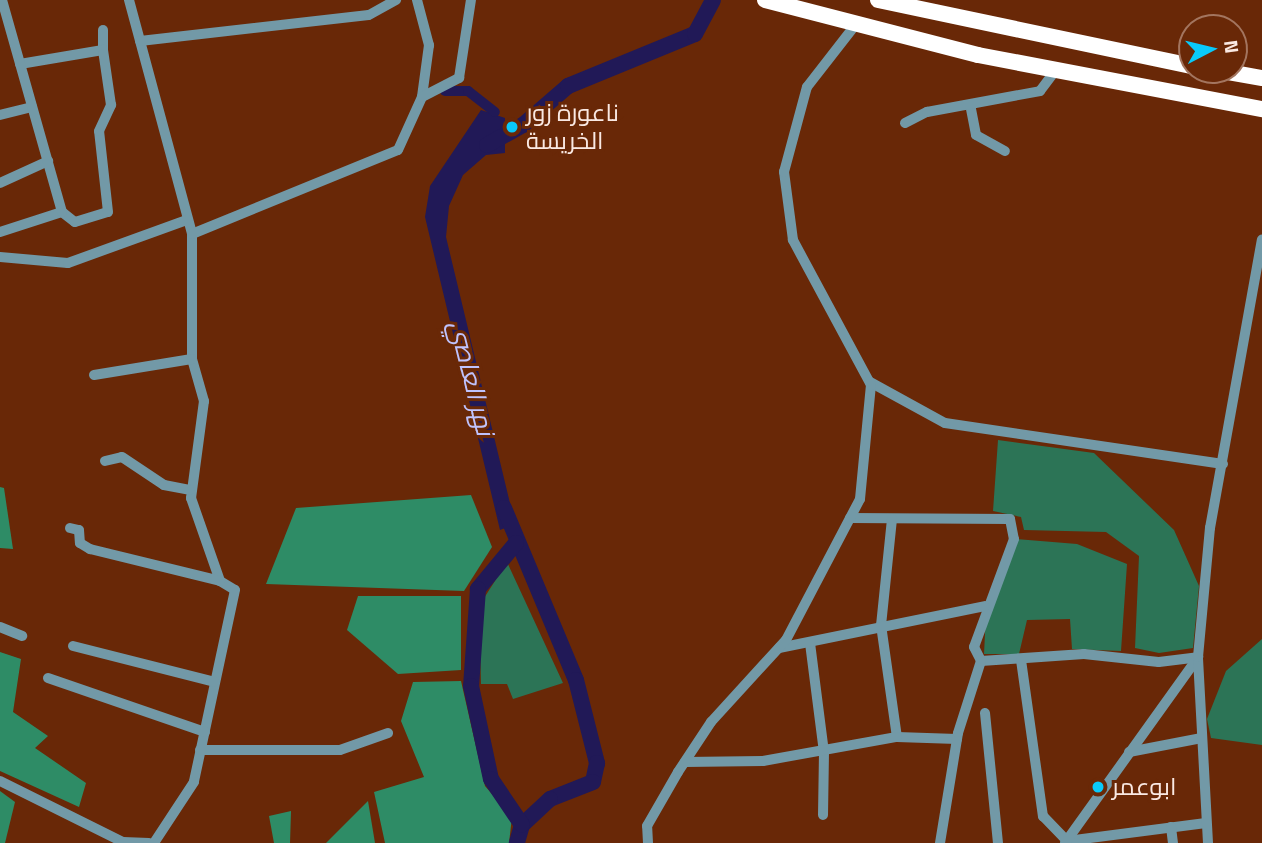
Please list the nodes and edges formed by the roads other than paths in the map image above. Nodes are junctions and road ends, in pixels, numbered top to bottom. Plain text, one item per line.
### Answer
1 (2, 0) edge
2 (129, 0) edge
3 (396, 0) edge
4 (417, 0) edge
5 (471, 0) edge
6 (765, 0) edge
7 (884, 1) edge
8 (856, 24) junction
9 (103, 30) dead end
10 (140, 41) junction
11 (103, 50) junction
12 (1178, 63) edge
13 (20, 64) junction
14 (1055, 71) junction
15 (422, 97) junction
16 (32, 107) junction
17 (971, 109) junction
18 (1262, 109) edge
19 (0, 115) edge
20 (905, 123) dead end
21 (1005, 151) dead end
22 (48, 161) junction
23 (0, 183) edge
24 (62, 212) junction
25 (187, 220) junction
26 (0, 232) edge
27 (192, 234) junction
28 (1262, 240) edge
29 (0, 257) edge
30 (192, 359) junction
31 (94, 375) dead end
32 (870, 382) junction
33 (105, 461) dead end
34 (1223, 464) junction
35 (190, 490) junction
36 (850, 518) junction
37 (892, 519) junction
38 (70, 528) dead end
39 (220, 581) junction
40 (985, 606) junction
41 (881, 625) junction
42 (0, 627) edge
43 (22, 636) dead end
44 (810, 643) junction
45 (73, 646) dead end
46 (779, 648) junction
47 (1198, 657) junction
48 (1021, 660) junction
49 (981, 662) junction
50 (48, 678) dead end
51 (215, 682) junction
52 (985, 713) dead end
53 (205, 732) junction
54 (388, 733) dead end
55 (897, 737) junction
56 (1202, 738) junction
57 (957, 739) junction
58 (200, 750) junction
59 (824, 752) junction
60 (1129, 752) junction
61 (685, 762) junction
62 (0, 781) edge
63 (823, 815) dead end
64 (1206, 823) junction
65 (1171, 827) junction
66 (1066, 842) edge
67 (149, 843) edge
68 (154, 843) edge
69 (648, 843) edge
70 (940, 843) edge
71 (998, 843) edge
72 (1172, 843) edge
73 (1208, 843) edge

1 - 13 street
2 - 10 street
3 - 10 street
4 - 15 street
5 - 15 street
6 - 8 highway
7 - 12 highway
8 - 14 highway
8 - 32 street
9 - 11 street
10 - 25 street
11 - 13 street
11 - 24 street
13 - 16 street
14 - 17 street
14 - 18 highway
15 - 27 street
16 - 19 street
16 - 22 street
17 - 20 street
17 - 21 street
22 - 23 street
22 - 24 street
24 - 26 street
25 - 27 street
25 - 29 street
27 - 30 street
28 - 34 street
30 - 31 street
30 - 35 street
32 - 34 street
32 - 36 street
33 - 35 street
34 - 47 street
35 - 39 street
36 - 37 street
36 - 46 street
37 - 40 street
37 - 41 street
38 - 39 street
39 - 51 street
40 - 41 street
40 - 49 street
41 - 44 street
41 - 55 street
42 - 43 street
44 - 46 street
44 - 59 street
45 - 51 street
46 - 61 street
47 - 48 street
47 - 56 street
47 - 60 street
48 - 49 street
48 - 66 street
49 - 57 street
50 - 53 street
51 - 53 street
52 - 71 street
53 - 58 street
54 - 58 street
55 - 57 street
55 - 59 street
56 - 60 street
56 - 64 street
57 - 70 street
58 - 68 street
59 - 61 street
59 - 63 street
60 - 66 street
61 - 69 street
62 - 67 street
64 - 65 street
64 - 73 street
65 - 66 street
65 - 72 street

